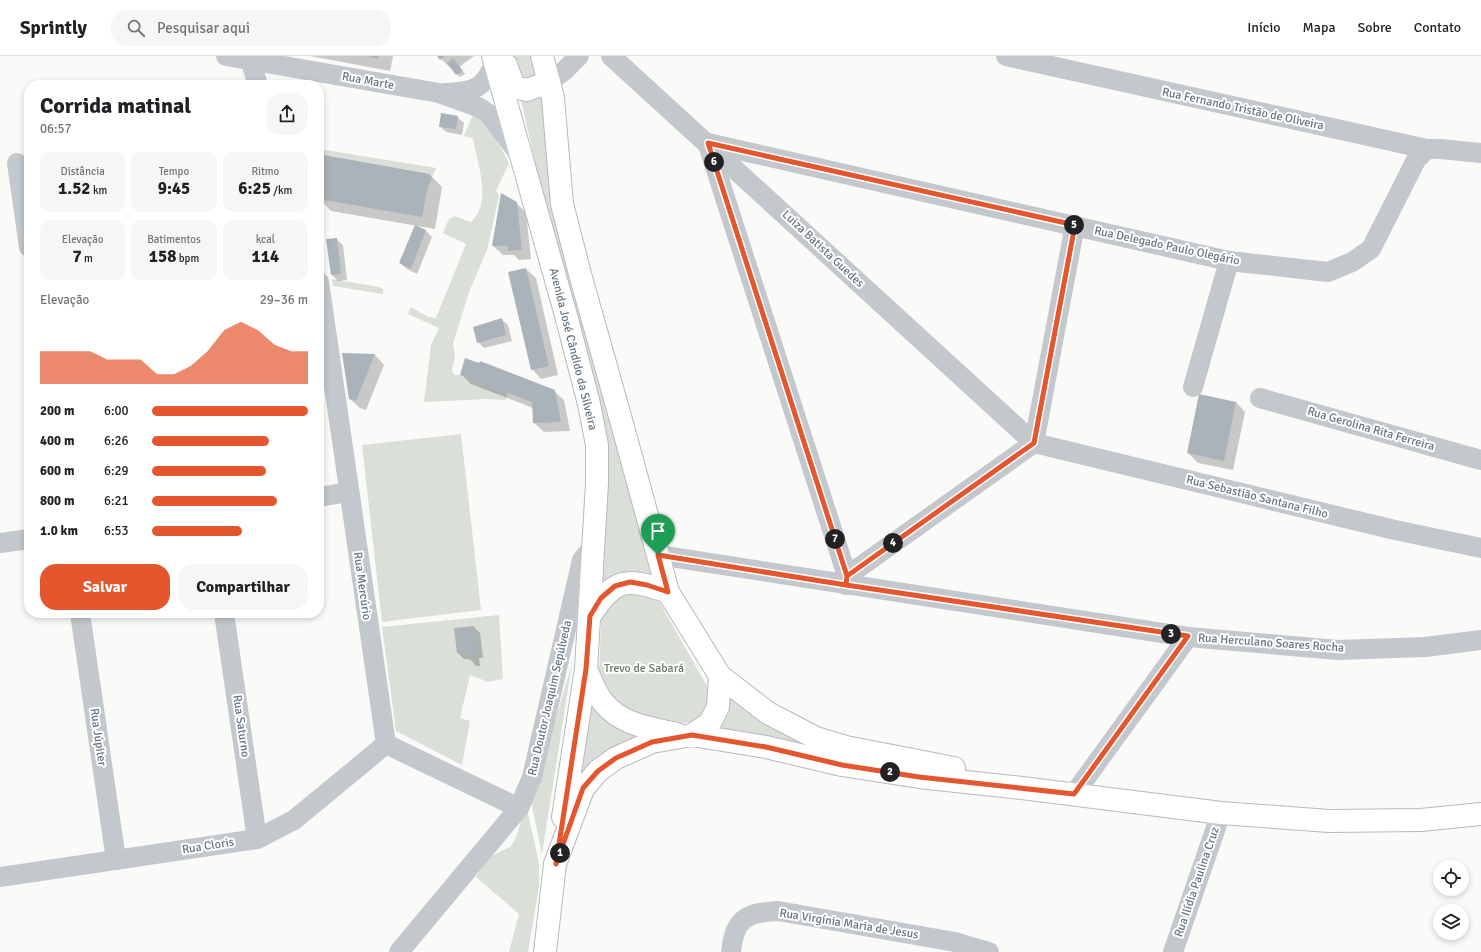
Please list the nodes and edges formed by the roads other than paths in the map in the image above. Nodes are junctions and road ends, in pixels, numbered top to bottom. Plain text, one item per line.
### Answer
1 (226, 56) edge
2 (542, 56) edge
3 (579, 56) edge
4 (611, 56) edge
5 (1006, 56) edge
6 (249, 58) edge
7 (497, 58) edge
8 (1057, 62) edge
9 (256, 80) edge
10 (549, 82) junction
11 (439, 93) junction
12 (708, 143) junction
13 (1427, 149) junction
14 (1481, 153) edge
15 (523, 158) junction
16 (15, 162) edge
17 (24, 217) edge
18 (1075, 225) junction
19 (1229, 261) junction
20 (324, 318) edge
21 (1194, 387) dead end
22 (1260, 398) dead end
23 (1034, 443) junction
24 (1481, 460) edge
25 (348, 492) junction
26 (324, 496) edge
27 (24, 540) edge
28 (0, 543) edge
29 (593, 547) junction
30 (1481, 548) edge
31 (658, 555) junction
32 (846, 580) junction
33 (668, 592) junction
34 (590, 616) junction
35 (81, 618) edge
36 (225, 618) edge
37 (1188, 636) junction
38 (1481, 640) edge
39 (586, 669) junction
40 (720, 676) junction
41 (688, 735) junction
42 (386, 744) junction
43 (1022, 788) junction
44 (1074, 794) junction
45 (519, 808) junction
46 (1221, 813) junction
47 (1481, 814) edge
48 (257, 839) junction
49 (116, 860) junction
50 (556, 864) junction
51 (0, 877) edge
52 (399, 952) edge
53 (545, 952) edge
54 (731, 952) edge
55 (989, 952) edge
56 (1173, 952) edge

1 - 6 street, Rua Marte
2 - 10 main road, Avenida José Cândido da Silveira
3 - 10 street
4 - 12 street, Luiza Batista Guedes
5 - 8 street, Rua Fernando Tristão de Oliveira
6 - 9 street
6 - 11 street, Rua Marte
7 - 10 main road
7 - 11 street, Rua Marte
7 - 15 main road, Avenida José Cândido da Silveira
8 - 13 street, Rua Fernando Tristão de Oliveira
10 - 31 main road, Avenida José Cândido da Silveira
11 - 15 street, Rua Marte
12 - 18 street, Rua Delegado Paulo Olegário
12 - 23 street, Luiza Batista Guedes
12 - 32 street
13 - 14 street, Rua Fernando Tristão de Oliveira
13 - 19 street, Rua Delegado Paulo Olegário
15 - 29 main road, Avenida José Cândido da Silveira
16 - 17 street
18 - 19 street, Rua Delegado Paulo Olegário
18 - 23 street
19 - 21 street
20 - 25 street, Rua Mercúrio
22 - 24 street, Rua Gerolina Rita Ferreira
23 - 30 street, Rua Sebastião Santana Filho
23 - 32 street
25 - 26 street
25 - 42 street, Rua Mercúrio
27 - 28 street
29 - 34 main road, Avenida José Cândido da Silveira
29 - 45 street, Rua Doutor Joaquim Sepúlveda
31 - 32 street, Rua Herculano Soares Rocha
31 - 33 main road, Avenida José Cândido da Silveira
32 - 37 street, Rua Herculano Soares Rocha
33 - 34 main road
33 - 40 main road, Avenida José Cândido da Silveira
34 - 39 main road, Avenida José Cândido da Silveira
35 - 49 street, Rua Júpiter
36 - 48 street, Rua Saturno
37 - 38 street, Rua Herculano Soares Rocha
37 - 44 street
39 - 41 main road
39 - 50 main road, Avenida José Cândido da Silveira
40 - 41 main road
40 - 43 main road
41 - 43 main road
41 - 50 main road
42 - 45 street
42 - 48 street, Rua Cloris
43 - 44 main road
44 - 46 main road
45 - 52 street, Rua Doutor Joaquim Sepúlveda
46 - 47 main road
46 - 56 street, Rua Ilídia Paulina Cruz
48 - 49 street, Rua Cloris
49 - 51 street, Rua Cloris
50 - 53 main road
54 - 55 street, Rua Virgínia Maria de Jesus

